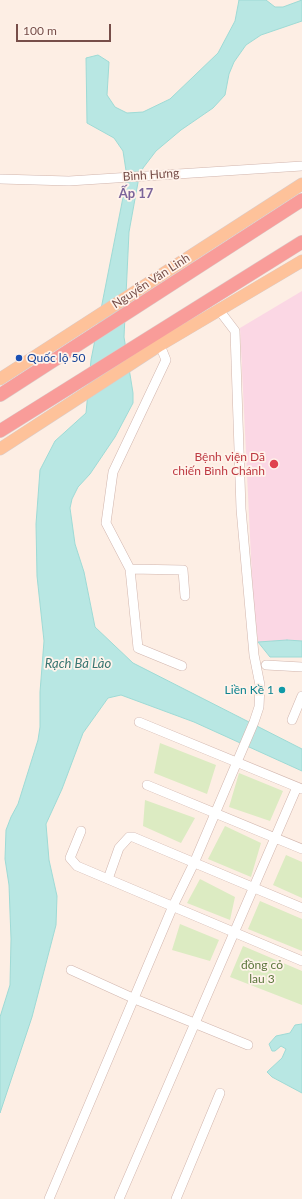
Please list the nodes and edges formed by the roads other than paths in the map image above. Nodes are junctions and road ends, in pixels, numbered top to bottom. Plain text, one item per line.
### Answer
1 (302, 166) edge
2 (0, 179) edge
3 (302, 184) edge
4 (302, 200) edge
5 (302, 242) edge
6 (302, 261) edge
7 (219, 310) junction
8 (82, 335) junction
9 (160, 344) junction
10 (55, 351) junction
11 (137, 352) junction
12 (0, 378) edge
13 (0, 395) edge
14 (0, 431) edge
15 (0, 449) edge
16 (130, 569) junction
17 (184, 596) dead end
18 (182, 666) dead end
19 (266, 666) dead end
20 (302, 667) edge
21 (302, 696) edge
22 (292, 720) dead end
23 (139, 722) dead end
24 (236, 762) junction
25 (147, 785) dead end
26 (299, 788) edge
27 (215, 814) junction
28 (81, 831) dead end
29 (275, 838) junction
30 (302, 849) edge
31 (194, 863) junction
32 (108, 879) junction
33 (254, 887) junction
34 (173, 906) junction
35 (302, 908) edge
36 (234, 932) junction
37 (302, 961) edge
38 (70, 970) dead end
39 (135, 999) junction
40 (195, 1023) junction
41 (248, 1045) dead end
42 (220, 1093) dead end
43 (49, 1199) edge
44 (119, 1199) edge
45 (176, 1199) edge

1 - 2 street, Bình Hưng
3 - 8 main road, Nguyễn Văn Linh
4 - 8 highway, Nguyễn Văn Linh
5 - 11 highway
6 - 7 main road
7 - 9 main road
7 - 24 street
8 - 10 highway, Nguyễn Văn Linh
9 - 11 main road
9 - 16 street
10 - 12 main road, Nguyễn Văn Linh
10 - 13 highway, Nguyễn Văn Linh
11 - 14 highway
11 - 15 main road
16 - 17 street
16 - 18 street
19 - 20 street
21 - 22 street
23 - 24 street
24 - 26 street
24 - 27 street
25 - 27 street
26 - 29 street
27 - 29 street
27 - 31 street
28 - 32 street
29 - 30 street
29 - 33 street
31 - 32 street
31 - 33 street
31 - 34 street
32 - 34 street
33 - 35 street
33 - 36 street
34 - 36 street
34 - 39 street
36 - 37 street
36 - 40 street
38 - 39 street
39 - 40 street
39 - 43 street
40 - 41 street
40 - 44 street
42 - 45 street

